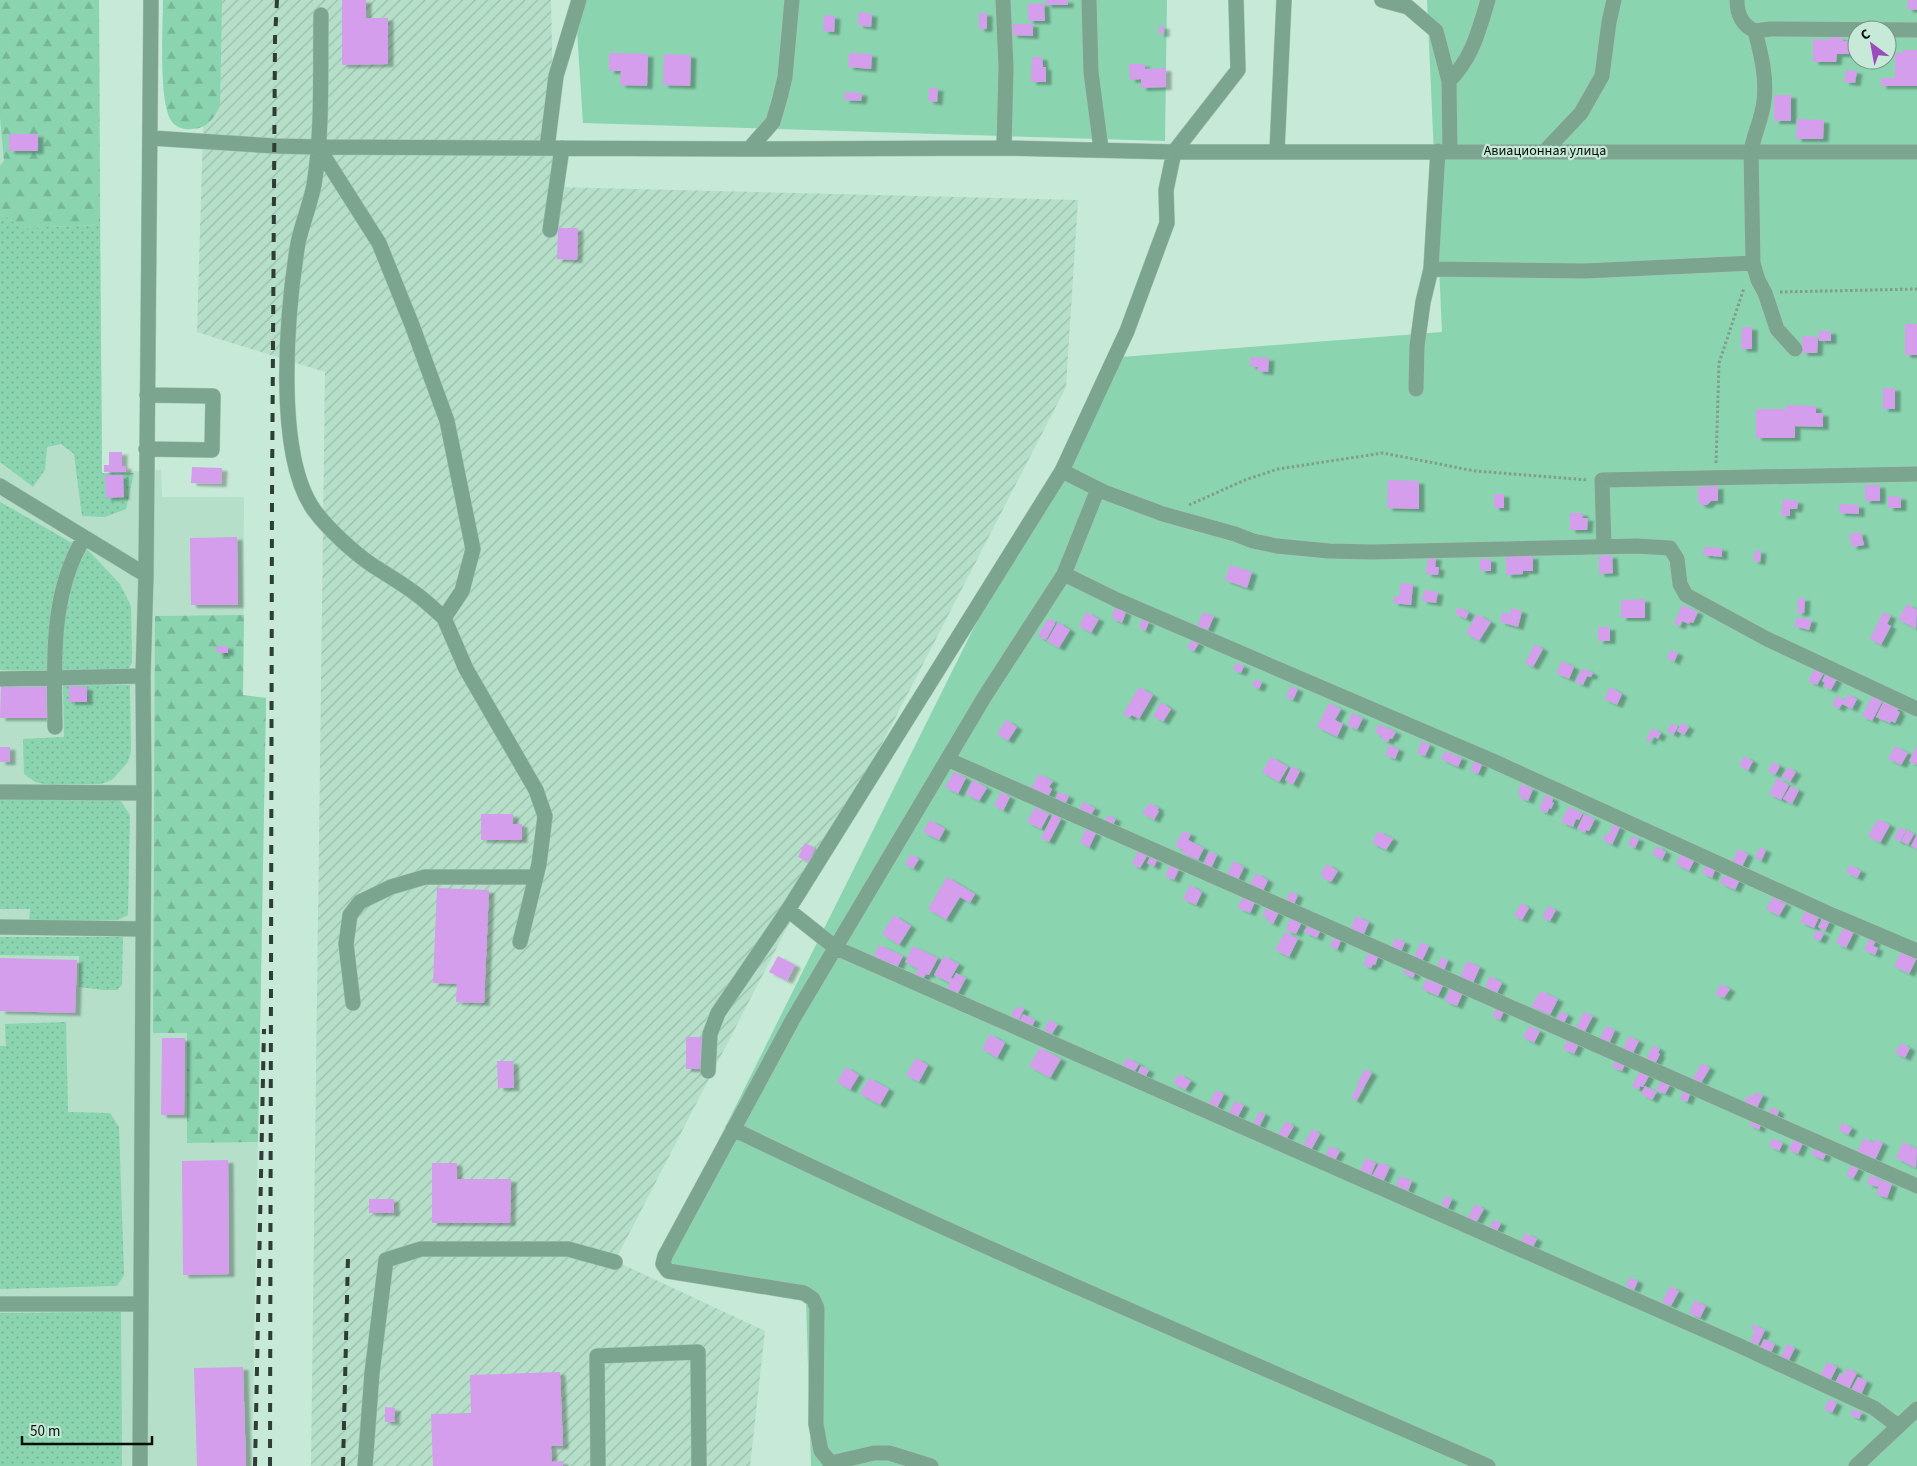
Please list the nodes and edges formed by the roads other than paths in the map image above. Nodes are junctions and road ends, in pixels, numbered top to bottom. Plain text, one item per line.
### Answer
1 (151, 0) edge
2 (579, 0) edge
3 (792, 0) edge
4 (1003, 0) edge
5 (1089, 0) edge
6 (1236, 0) edge
7 (1284, 0) edge
8 (1382, 0) edge
9 (1488, 0) edge
10 (1614, 0) edge
11 (1737, 0) edge
12 (320, 15) dead end
13 (1917, 30) edge
14 (1755, 31) junction
15 (1449, 82) junction
16 (151, 138) junction
17 (318, 146) junction
18 (554, 148) junction
19 (1004, 148) junction
20 (749, 149) junction
21 (1101, 149) junction
22 (1277, 151) junction
23 (1444, 151) junction
24 (1545, 151) junction
25 (1751, 151) junction
26 (1174, 152) junction
27 (1917, 152) edge
28 (550, 230) dead end
29 (1754, 263) junction
30 (1432, 270) junction
31 (1795, 349) dead end
32 (1416, 390) dead end
33 (147, 395) junction
34 (146, 449) junction
35 (1062, 471) junction
36 (1917, 474) edge
37 (0, 486) edge
38 (1098, 489) junction
39 (84, 538) junction
40 (1604, 547) junction
41 (146, 574) junction
42 (1064, 574) junction
43 (444, 618) junction
44 (54, 676) junction
45 (143, 676) junction
46 (0, 679) edge
47 (1917, 709) edge
48 (55, 727) dead end
49 (949, 760) junction
50 (0, 792) edge
51 (144, 793) junction
52 (535, 877) junction
53 (788, 910) junction
54 (0, 927) edge
55 (143, 928) junction
56 (520, 942) dead end
57 (836, 948) junction
58 (1917, 951) edge
59 (353, 1003) dead end
60 (708, 1071) dead end
61 (733, 1129) junction
62 (1917, 1186) edge
63 (615, 1262) dead end
64 (0, 1304) edge
65 (141, 1304) junction
66 (1917, 1409) edge
67 (1898, 1426) junction
68 (830, 1464) edge
69 (140, 1466) edge
70 (365, 1466) edge
71 (598, 1466) edge
72 (699, 1466) edge
73 (932, 1466) edge
74 (1488, 1466) edge
75 (1856, 1466) edge

1 - 16 street
2 - 18 street
3 - 20 street
4 - 19 street
5 - 21 street
6 - 26 street
7 - 22 street
8 - 15 street
9 - 15 street
10 - 24 street
11 - 14 street
12 - 17 street
13 - 14 street
14 - 25 street
15 - 23 street
16 - 17 street, Авиационная улица
16 - 33 street
17 - 18 street, Авиационная улица
17 - 43 street
17 - 43 street
18 - 20 street, Авиационная улица
18 - 28 street
19 - 20 street, Авиационная улица
19 - 21 street, Авиационная улица
21 - 26 street, Авиационная улица
22 - 23 street, Авиационная улица
22 - 26 street, Авиационная улица
23 - 24 street, Авиационная улица
23 - 30 street
24 - 25 street, Авиационная улица
25 - 27 street, Авиационная улица
25 - 29 street
26 - 35 street
29 - 30 street
29 - 31 street
30 - 32 street
33 - 34 street
33 - 34 street
34 - 41 street
35 - 38 street
35 - 53 street
36 - 40 street
37 - 39 street
38 - 40 street
38 - 42 street
39 - 41 street
39 - 44 street
40 - 47 street
41 - 45 street
42 - 49 street
42 - 58 street
43 - 52 street
44 - 45 street
44 - 46 street
44 - 48 street
45 - 51 street
49 - 57 street
49 - 62 street
50 - 51 street
51 - 55 street
52 - 56 street
52 - 59 street
53 - 57 street
53 - 60 street
54 - 55 street
55 - 65 street
57 - 61 street
57 - 67 street
61 - 68 street
61 - 74 street
63 - 70 street
64 - 65 street
65 - 69 street
66 - 67 street
67 - 75 street
68 - 73 street
71 - 72 street

